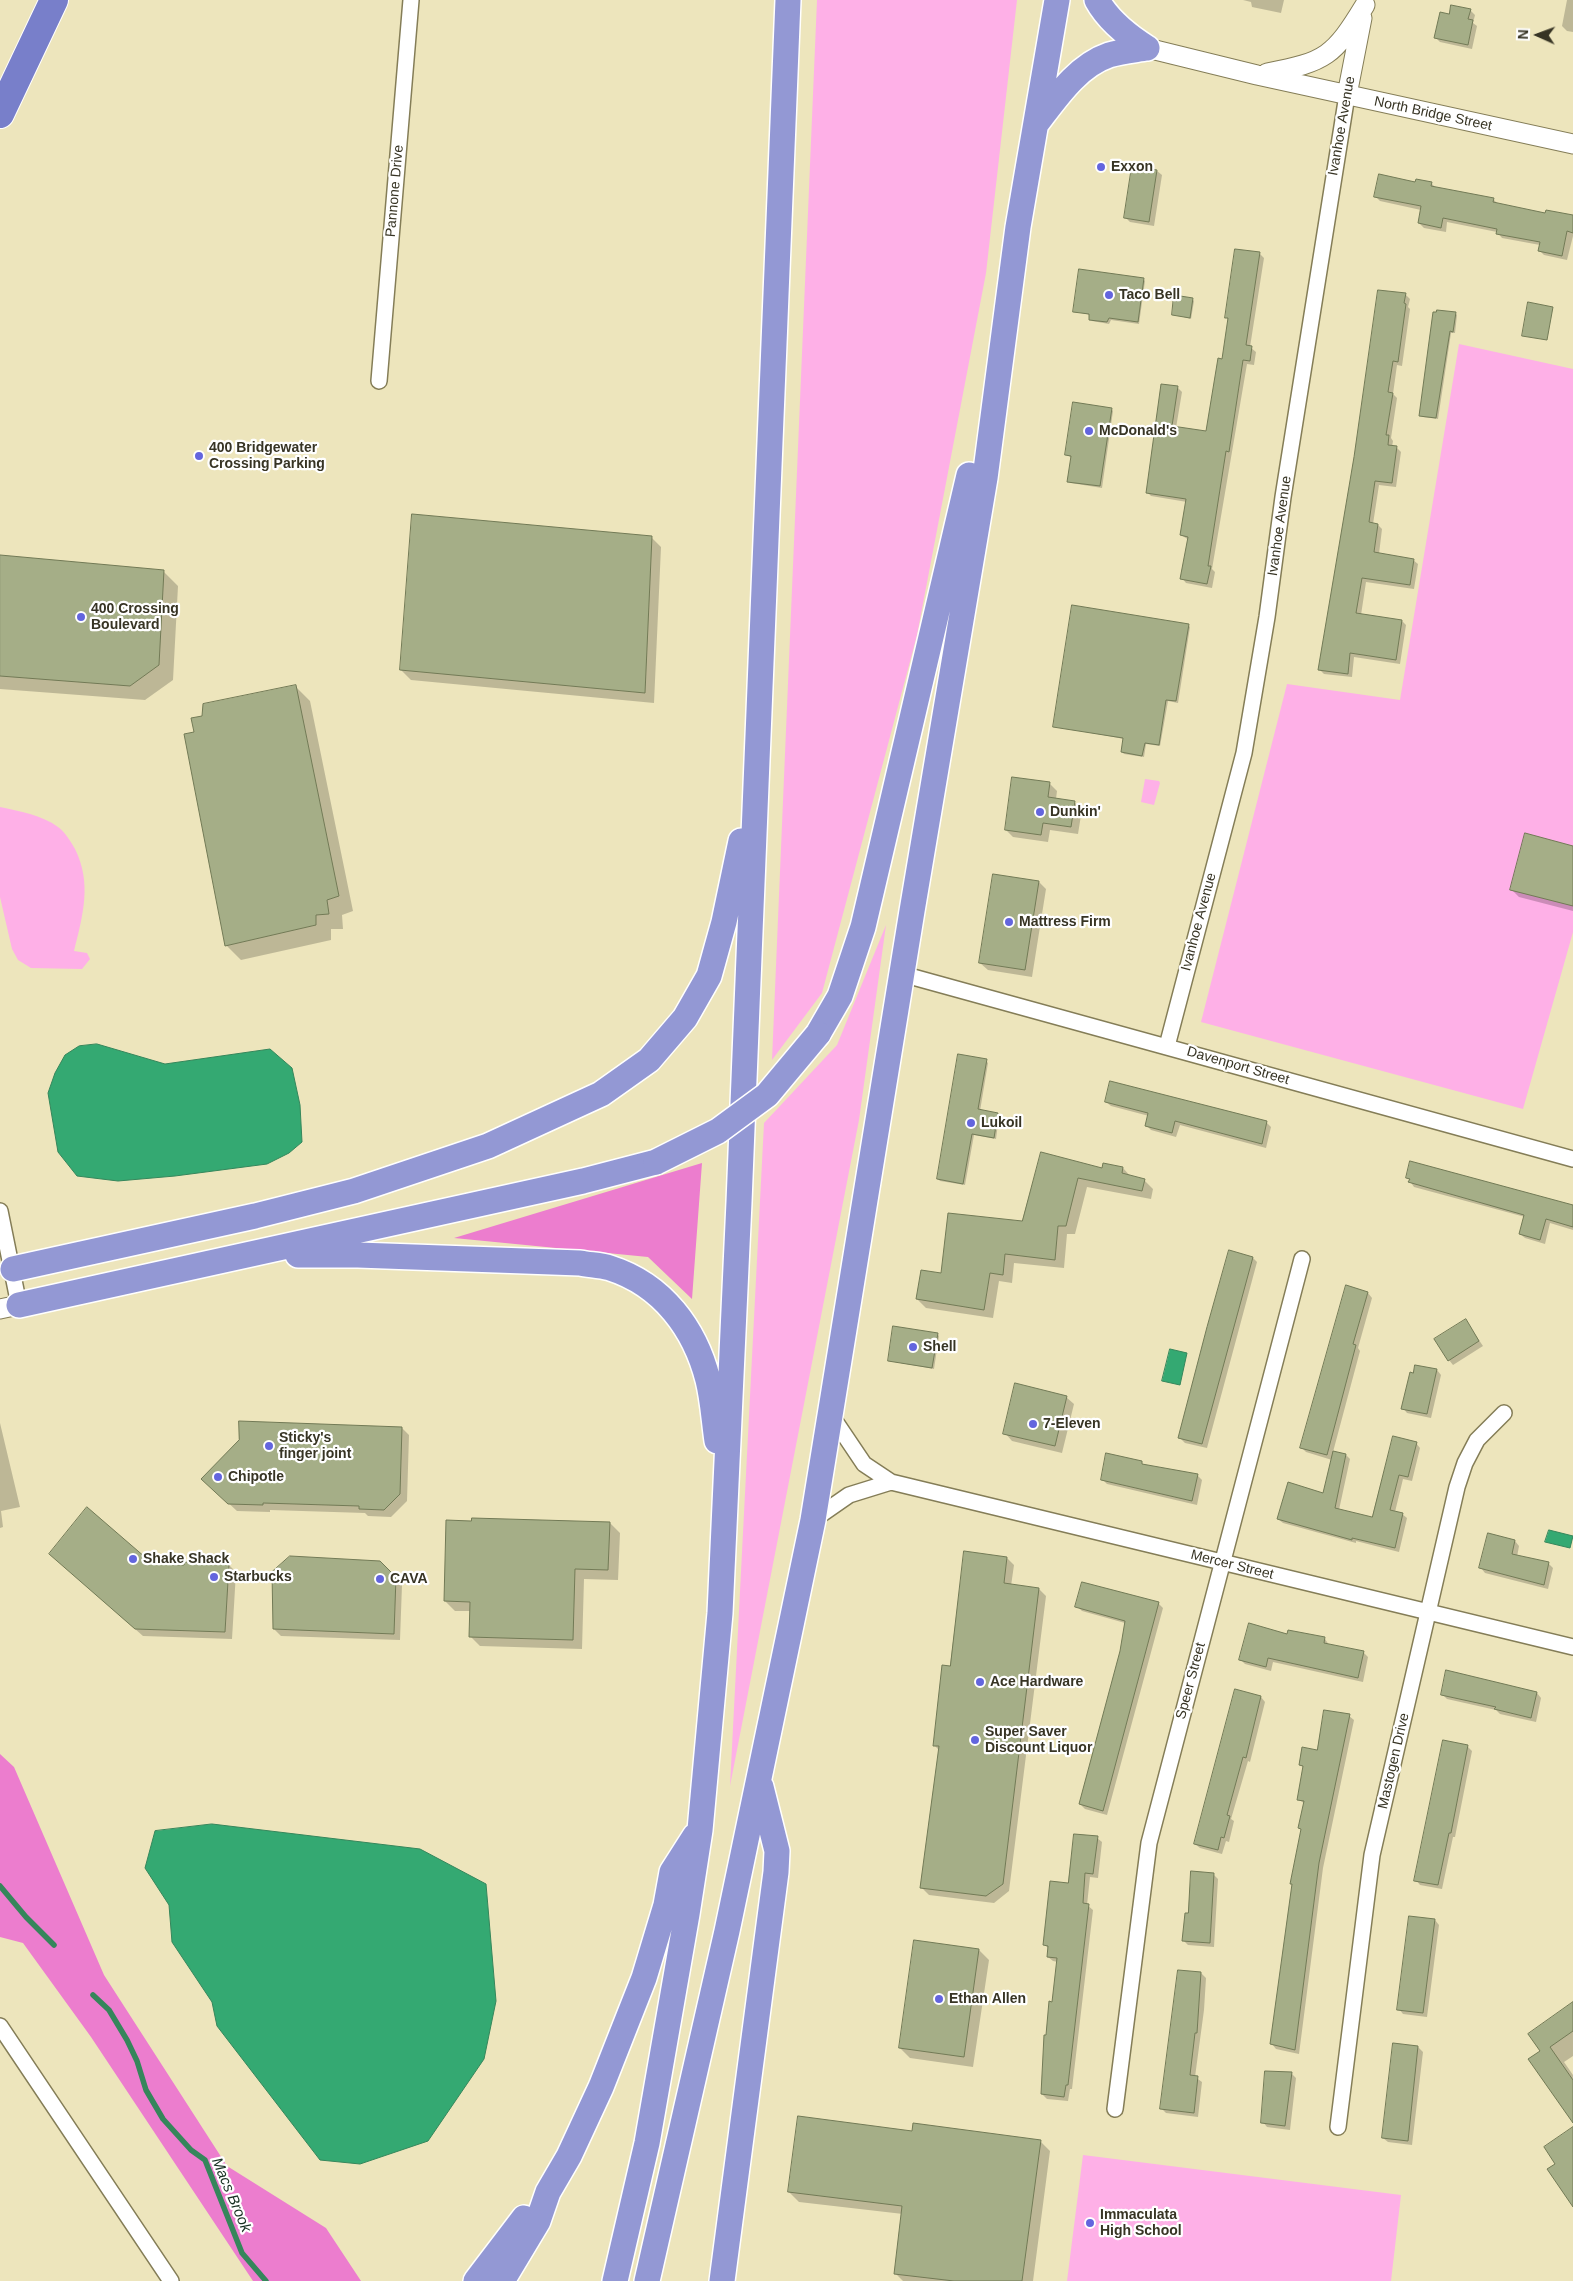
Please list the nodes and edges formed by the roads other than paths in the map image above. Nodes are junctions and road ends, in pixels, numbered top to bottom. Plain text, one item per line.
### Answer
1 (54, 0) edge
2 (411, 0) edge
3 (775, 0) edge
4 (788, 0) edge
5 (1057, 0) edge
6 (1096, 0) edge
7 (1365, 3) edge
8 (786, 31) junction
9 (1147, 48) junction
10 (1257, 75) junction
11 (1346, 95) junction
12 (0, 114) edge
13 (1035, 126) junction
14 (1573, 144) edge
15 (1009, 294) junction
16 (379, 382) dead end
17 (756, 775) junction
18 (902, 974) junction
19 (1167, 1046) junction
20 (1573, 1159) edge
21 (0, 1210) edge
22 (248, 1255) junction
23 (1302, 1258) dead end
24 (6, 1270) edge
25 (10, 1307) edge
26 (1504, 1413) dead end
27 (832, 1415) junction
28 (891, 1482) junction
29 (726, 1501) junction
30 (813, 1520) junction
31 (1222, 1563) junction
32 (1429, 1613) junction
33 (1573, 1647) edge
34 (759, 1780) junction
35 (700, 1830) junction
36 (0, 2026) edge
37 (1115, 2109) dead end
38 (1338, 2127) dead end
39 (548, 2192) junction
40 (171, 2281) edge
41 (476, 2281) edge
42 (502, 2281) edge
43 (615, 2281) edge
44 (647, 2281) edge
45 (722, 2281) edge

1 - 12 highway
2 - 16 street, Pannone Drive
3 - 8 highway
4 - 8 highway
5 - 13 highway
6 - 9 highway
7 - 10 street
7 - 11 street, Ivanhoe Avenue
8 - 17 highway
9 - 10 street, North Bridge Street
9 - 13 highway
10 - 11 street, North Bridge Street
11 - 14 street, North Bridge Street
11 - 19 street, Ivanhoe Avenue
13 - 15 highway
15 - 18 highway
15 - 22 highway, bridge
17 - 24 highway
17 - 29 highway
18 - 19 street, Davenport Street
18 - 27 highway
19 - 20 street, Davenport Street
21 - 24 street
22 - 25 highway
22 - 29 highway
23 - 31 street, Speer Street
24 - 25 street
26 - 32 street, Mastogen Drive
27 - 28 street, Mercer Street
27 - 30 highway
28 - 30 street
28 - 31 street, Mercer Street
29 - 35 highway
30 - 34 highway
31 - 32 street, Mercer Street
31 - 37 street, Speer Street
32 - 33 street, Mercer Street
32 - 38 street, Mastogen Drive
34 - 44 highway
34 - 45 highway
35 - 39 highway
35 - 43 highway
36 - 40 street
39 - 41 highway
39 - 42 highway

